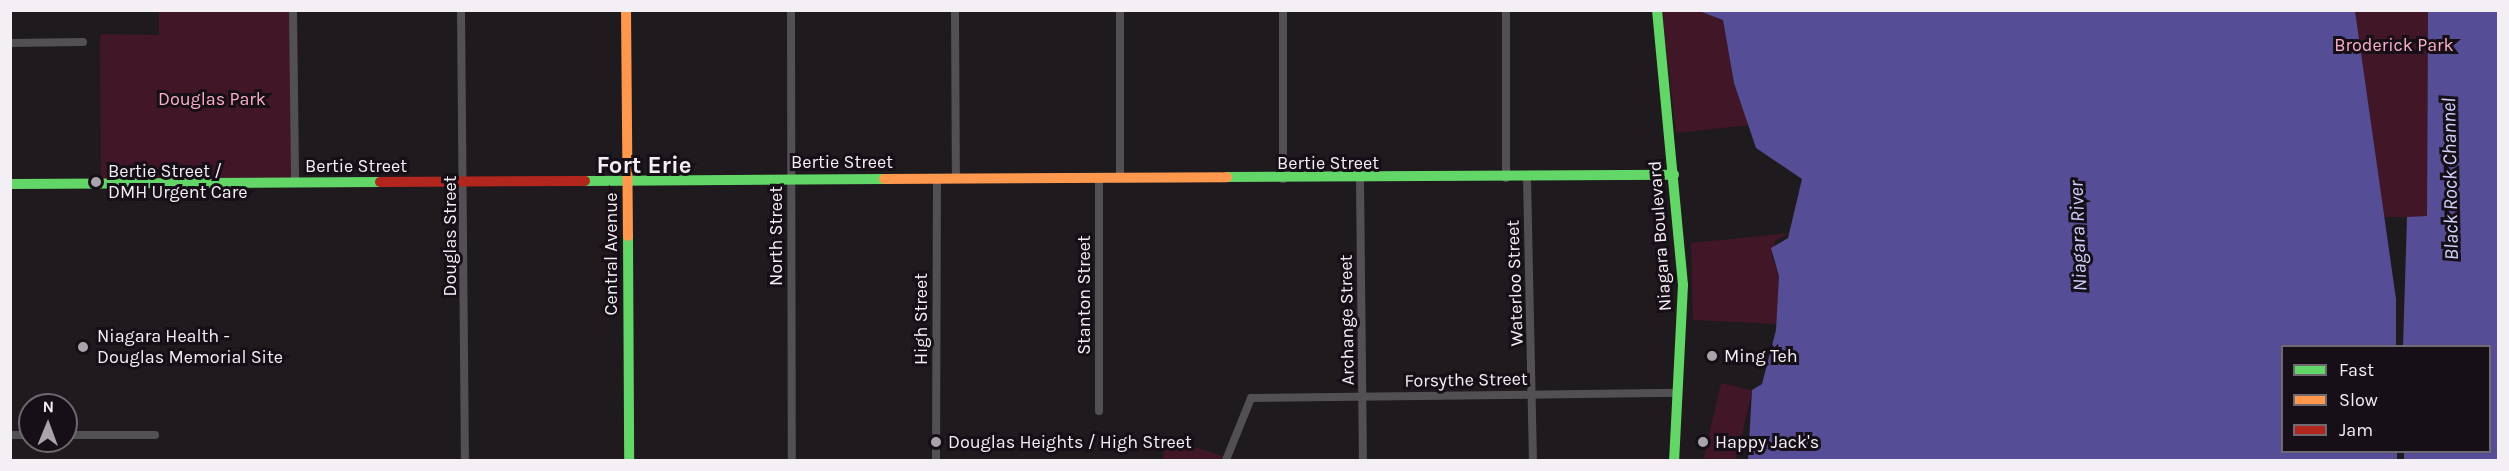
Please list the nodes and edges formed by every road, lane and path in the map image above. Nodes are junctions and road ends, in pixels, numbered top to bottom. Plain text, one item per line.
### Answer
1 (293, 10) edge
2 (461, 10) edge
3 (626, 10) edge
4 (791, 10) edge
5 (955, 10) edge
6 (1120, 10) edge
7 (1283, 10) edge
8 (1506, 10) edge
9 (1657, 10) edge
10 (83, 42) dead end
11 (10, 43) edge
12 (1674, 174) junction
13 (1527, 177) junction
14 (627, 178) junction
15 (937, 178) junction
16 (956, 178) junction
17 (1099, 178) junction
18 (1120, 178) junction
19 (1506, 178) junction
20 (791, 179) junction
21 (1283, 179) junction
22 (1359, 180) junction
23 (295, 182) junction
24 (465, 182) junction
25 (10, 184) edge
26 (1678, 393) junction
27 (1533, 394) junction
28 (1363, 396) junction
29 (1098, 411) dead end
30 (78, 435) edge
31 (155, 435) dead end
32 (465, 460) edge
33 (629, 460) edge
34 (792, 460) edge
35 (936, 460) edge
36 (1226, 460) edge
37 (1363, 460) edge
38 (1533, 460) edge
39 (1674, 460) edge

1 - 23 street
2 - 24 street, Douglas Street
3 - 14 street, Central Avenue
4 - 20 street, North Street
5 - 16 street
6 - 18 street
7 - 21 street
8 - 19 street
9 - 12 street, Niagara Boulevard
10 - 11 street
12 - 13 street, Bertie Street
12 - 26 street, Niagara Boulevard
13 - 19 street, Bertie Street
13 - 27 street, Waterloo Street
14 - 20 street, Bertie Street
14 - 24 street, Bertie Street
14 - 33 street, Central Avenue
15 - 16 street, Bertie Street
15 - 20 street, Bertie Street
15 - 35 street, High Street
16 - 17 street, Bertie Street
17 - 18 street, Bertie Street
17 - 29 street, Stanton Street
18 - 21 street, Bertie Street
19 - 22 street, Bertie Street
20 - 34 street, North Street
21 - 22 street, Bertie Street
22 - 28 street, Archange Street
23 - 24 street, Bertie Street
23 - 25 street, Bertie Street
24 - 32 street, Douglas Street
26 - 27 street, Forsythe Street
26 - 39 street, Niagara Boulevard
27 - 28 street, Forsythe Street
27 - 38 street, Waterloo Street
28 - 36 street, Forsythe Street
28 - 37 street, Archange Street
30 - 31 street

